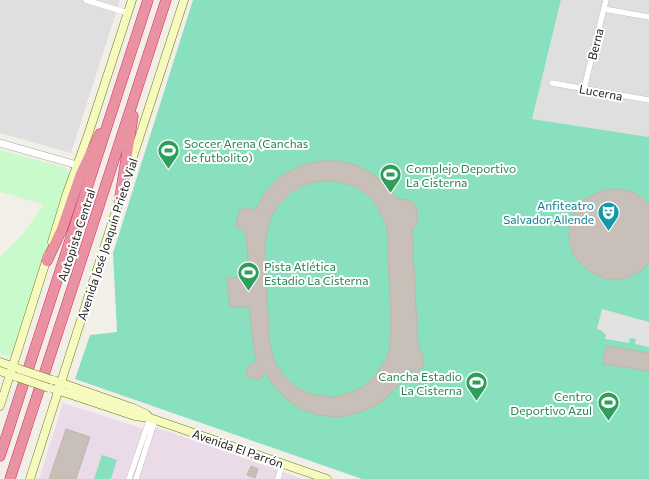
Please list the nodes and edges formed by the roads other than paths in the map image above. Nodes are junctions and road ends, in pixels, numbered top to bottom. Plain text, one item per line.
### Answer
1 (88, 0) edge
2 (132, 0) edge
3 (148, 0) edge
4 (166, 0) edge
5 (184, 0) edge
6 (606, 0) edge
7 (604, 9) junction
8 (128, 12) junction
9 (649, 16) edge
10 (552, 83) dead end
11 (138, 84) junction
12 (584, 89) junction
13 (649, 100) edge
14 (112, 111) junction
15 (0, 143) edge
16 (77, 165) junction
17 (120, 197) junction
18 (47, 261) junction
19 (0, 362) edge
20 (0, 371) edge
21 (15, 372) junction
22 (59, 387) junction
23 (0, 406) edge
24 (152, 419) junction
25 (0, 456) edge
26 (282, 464) junction
27 (10, 479) edge
28 (30, 479) edge
29 (128, 479) edge
30 (136, 479) edge
31 (278, 479) edge
32 (327, 479) edge

1 - 8 street
2 - 8 main road
3 - 14 highway, Autopista Central
4 - 11 highway, Autopista Central
5 - 17 main road, Avenida José Joaquín Prieto Vial
6 - 7 street, Berna
7 - 9 street
7 - 12 street, Berna
8 - 16 main road
10 - 12 street, Lucerna
11 - 17 highway
11 - 27 highway, Autopista Central
12 - 13 street, Lucerna
14 - 18 highway
14 - 25 highway, Autopista Central
15 - 16 street
16 - 18 main road
17 - 22 main road, Avenida José Joaquín Prieto Vial
18 - 21 main road
19 - 21 main road, Avenida El Parrón
20 - 21 main road, Avenida El Parrón
21 - 22 main road, Avenida El Parrón, bridge
21 - 23 main road
22 - 24 main road, Avenida El Parrón
22 - 28 main road, Avenida José Joaquín Prieto Vial
24 - 26 main road, Avenida El Parrón
24 - 29 street
24 - 30 street
26 - 31 street
26 - 32 main road, Avenida El Parrón

